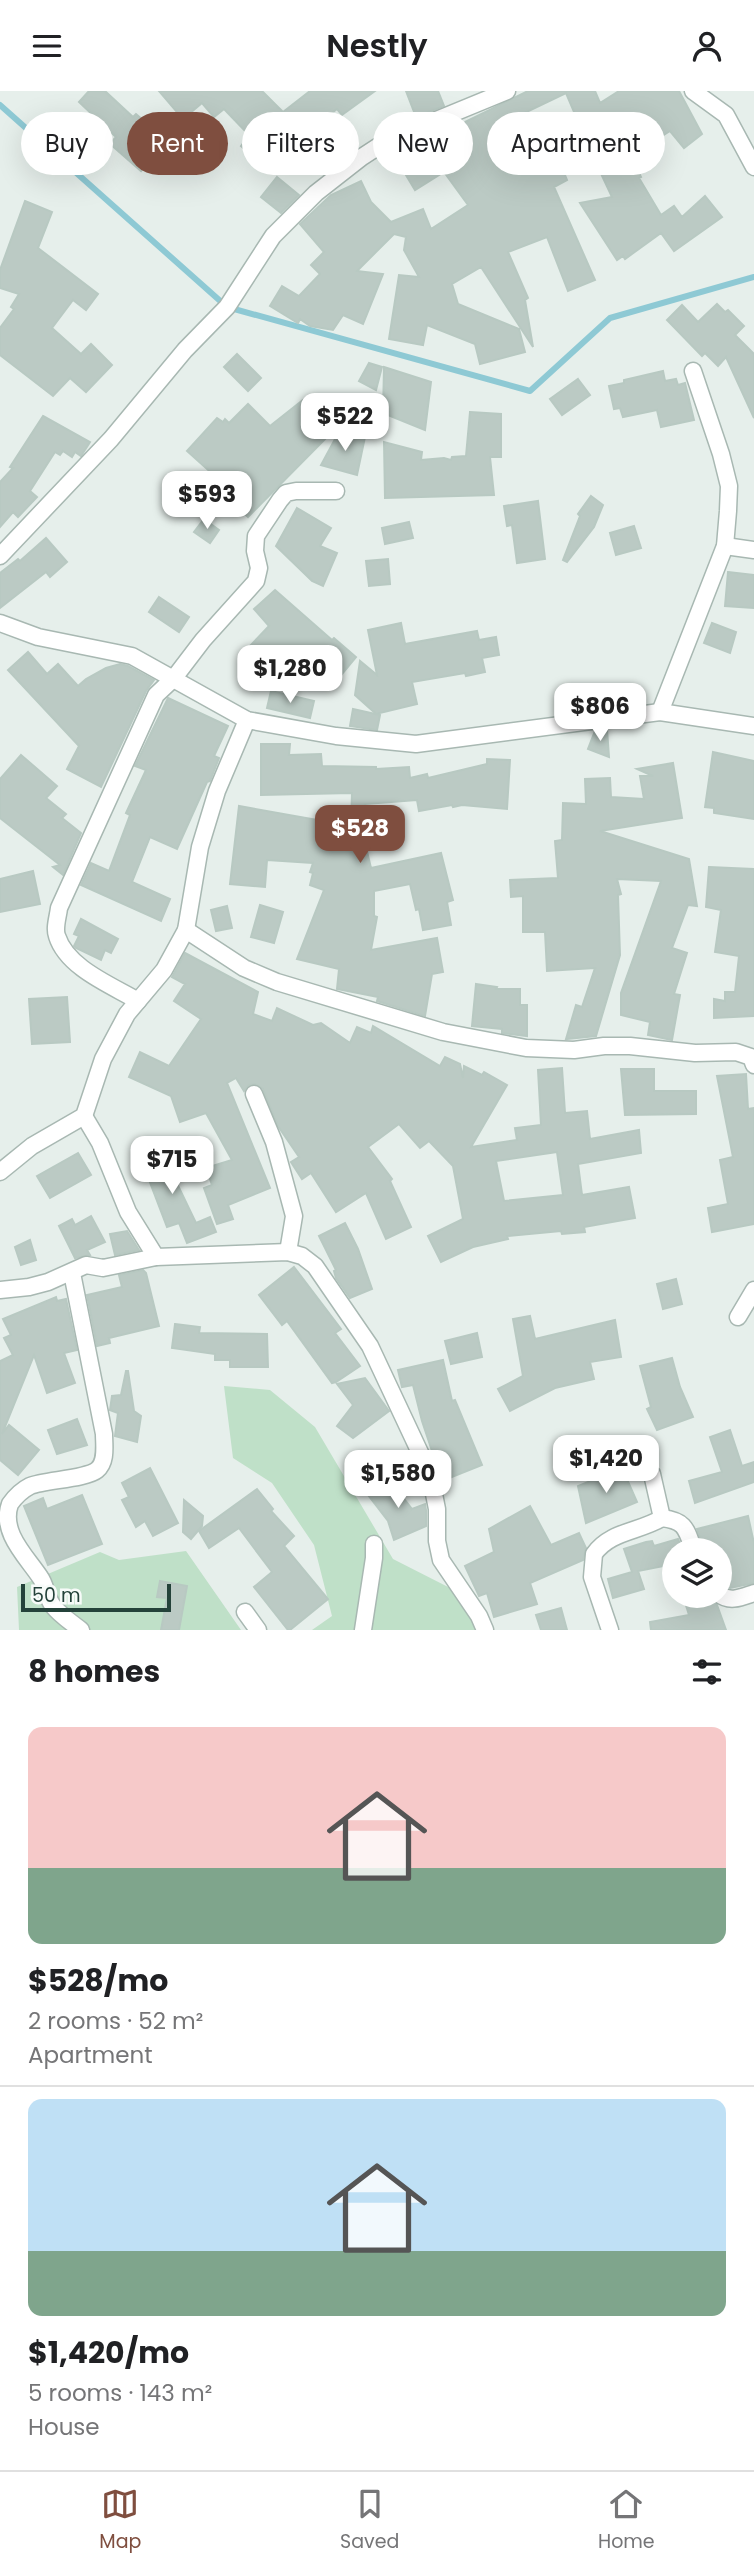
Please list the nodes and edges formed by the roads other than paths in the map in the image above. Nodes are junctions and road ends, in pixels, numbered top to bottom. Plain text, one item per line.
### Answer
1 (507, 91) edge
2 (693, 91) edge
3 (754, 167) edge
4 (693, 371) dead end
5 (336, 491) dead end
6 (724, 546) junction
7 (754, 550) edge
8 (0, 556) edge
9 (0, 623) edge
10 (174, 678) junction
11 (660, 712) junction
12 (247, 720) junction
13 (754, 726) edge
14 (186, 930) junction
15 (138, 1002) junction
16 (753, 1059) edge
17 (254, 1094) dead end
18 (84, 1116) junction
19 (0, 1172) edge
20 (288, 1252) junction
21 (156, 1257) junction
22 (72, 1273) junction
23 (0, 1290) edge
24 (754, 1290) edge
25 (738, 1317) dead end
26 (652, 1474) dead end
27 (662, 1518) junction
28 (689, 1538) edge
29 (374, 1544) dead end
30 (754, 1593) edge
31 (732, 1598) edge
32 (245, 1612) dead end
33 (81, 1630) edge
34 (258, 1630) edge
35 (363, 1630) edge
36 (485, 1630) edge
37 (610, 1630) edge

1 - 8 street
2 - 3 street
4 - 6 street
5 - 10 street
6 - 7 street
6 - 11 street
9 - 10 street
10 - 12 street
10 - 15 street
11 - 12 street
11 - 13 street
12 - 14 street
14 - 15 street
14 - 16 street
15 - 18 street
17 - 20 street
18 - 19 street
18 - 21 street
20 - 21 street
20 - 36 street
21 - 22 street
22 - 23 street
22 - 33 street
24 - 25 street
26 - 27 street
27 - 28 street
27 - 37 street
29 - 35 street
30 - 31 street
32 - 34 street

